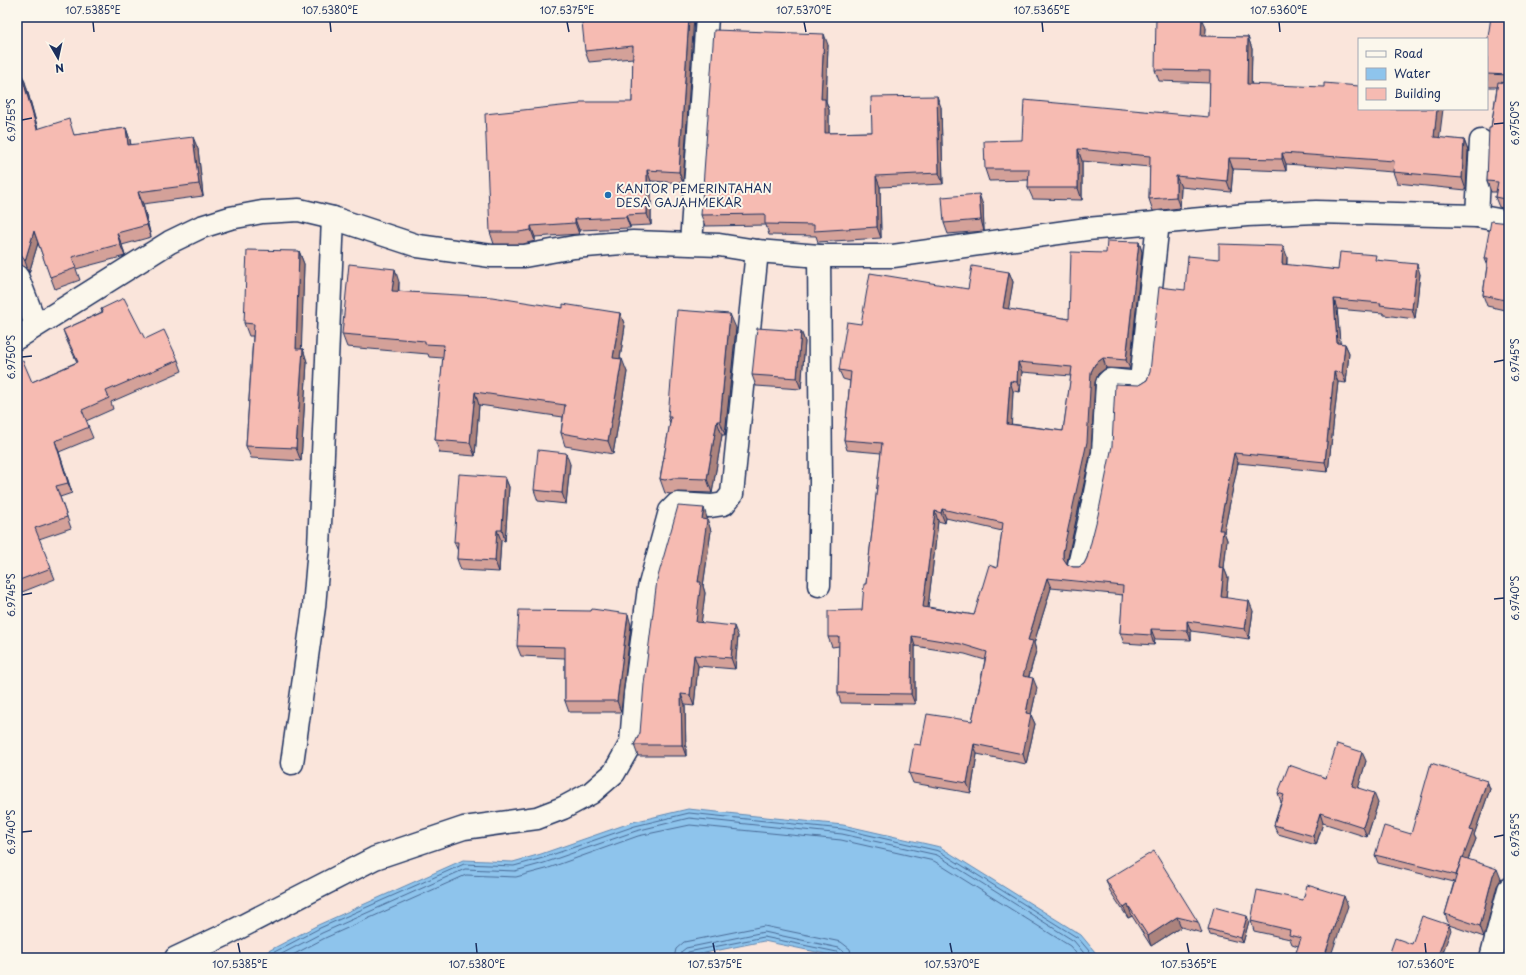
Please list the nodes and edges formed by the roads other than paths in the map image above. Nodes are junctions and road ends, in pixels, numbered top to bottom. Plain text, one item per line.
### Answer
1 (707, 17) edge
2 (1481, 141) dead end
3 (1478, 216) junction
4 (333, 218) junction
5 (1158, 222) junction
6 (1509, 222) edge
7 (691, 243) junction
8 (757, 252) junction
9 (819, 256) junction
10 (17, 276) edge
11 (36, 325) junction
12 (17, 338) edge
13 (1079, 565) edge
14 (819, 585) dead end
15 (292, 763) dead end
16 (1509, 889) edge
17 (176, 958) edge
18 (1491, 958) edge

1 - 7 street
2 - 3 street
3 - 5 street
3 - 6 street
4 - 7 street
4 - 11 street
4 - 15 street
5 - 9 street
5 - 13 street
7 - 8 street
8 - 9 street
8 - 17 street
9 - 14 street
10 - 11 street
11 - 12 street
16 - 18 street

